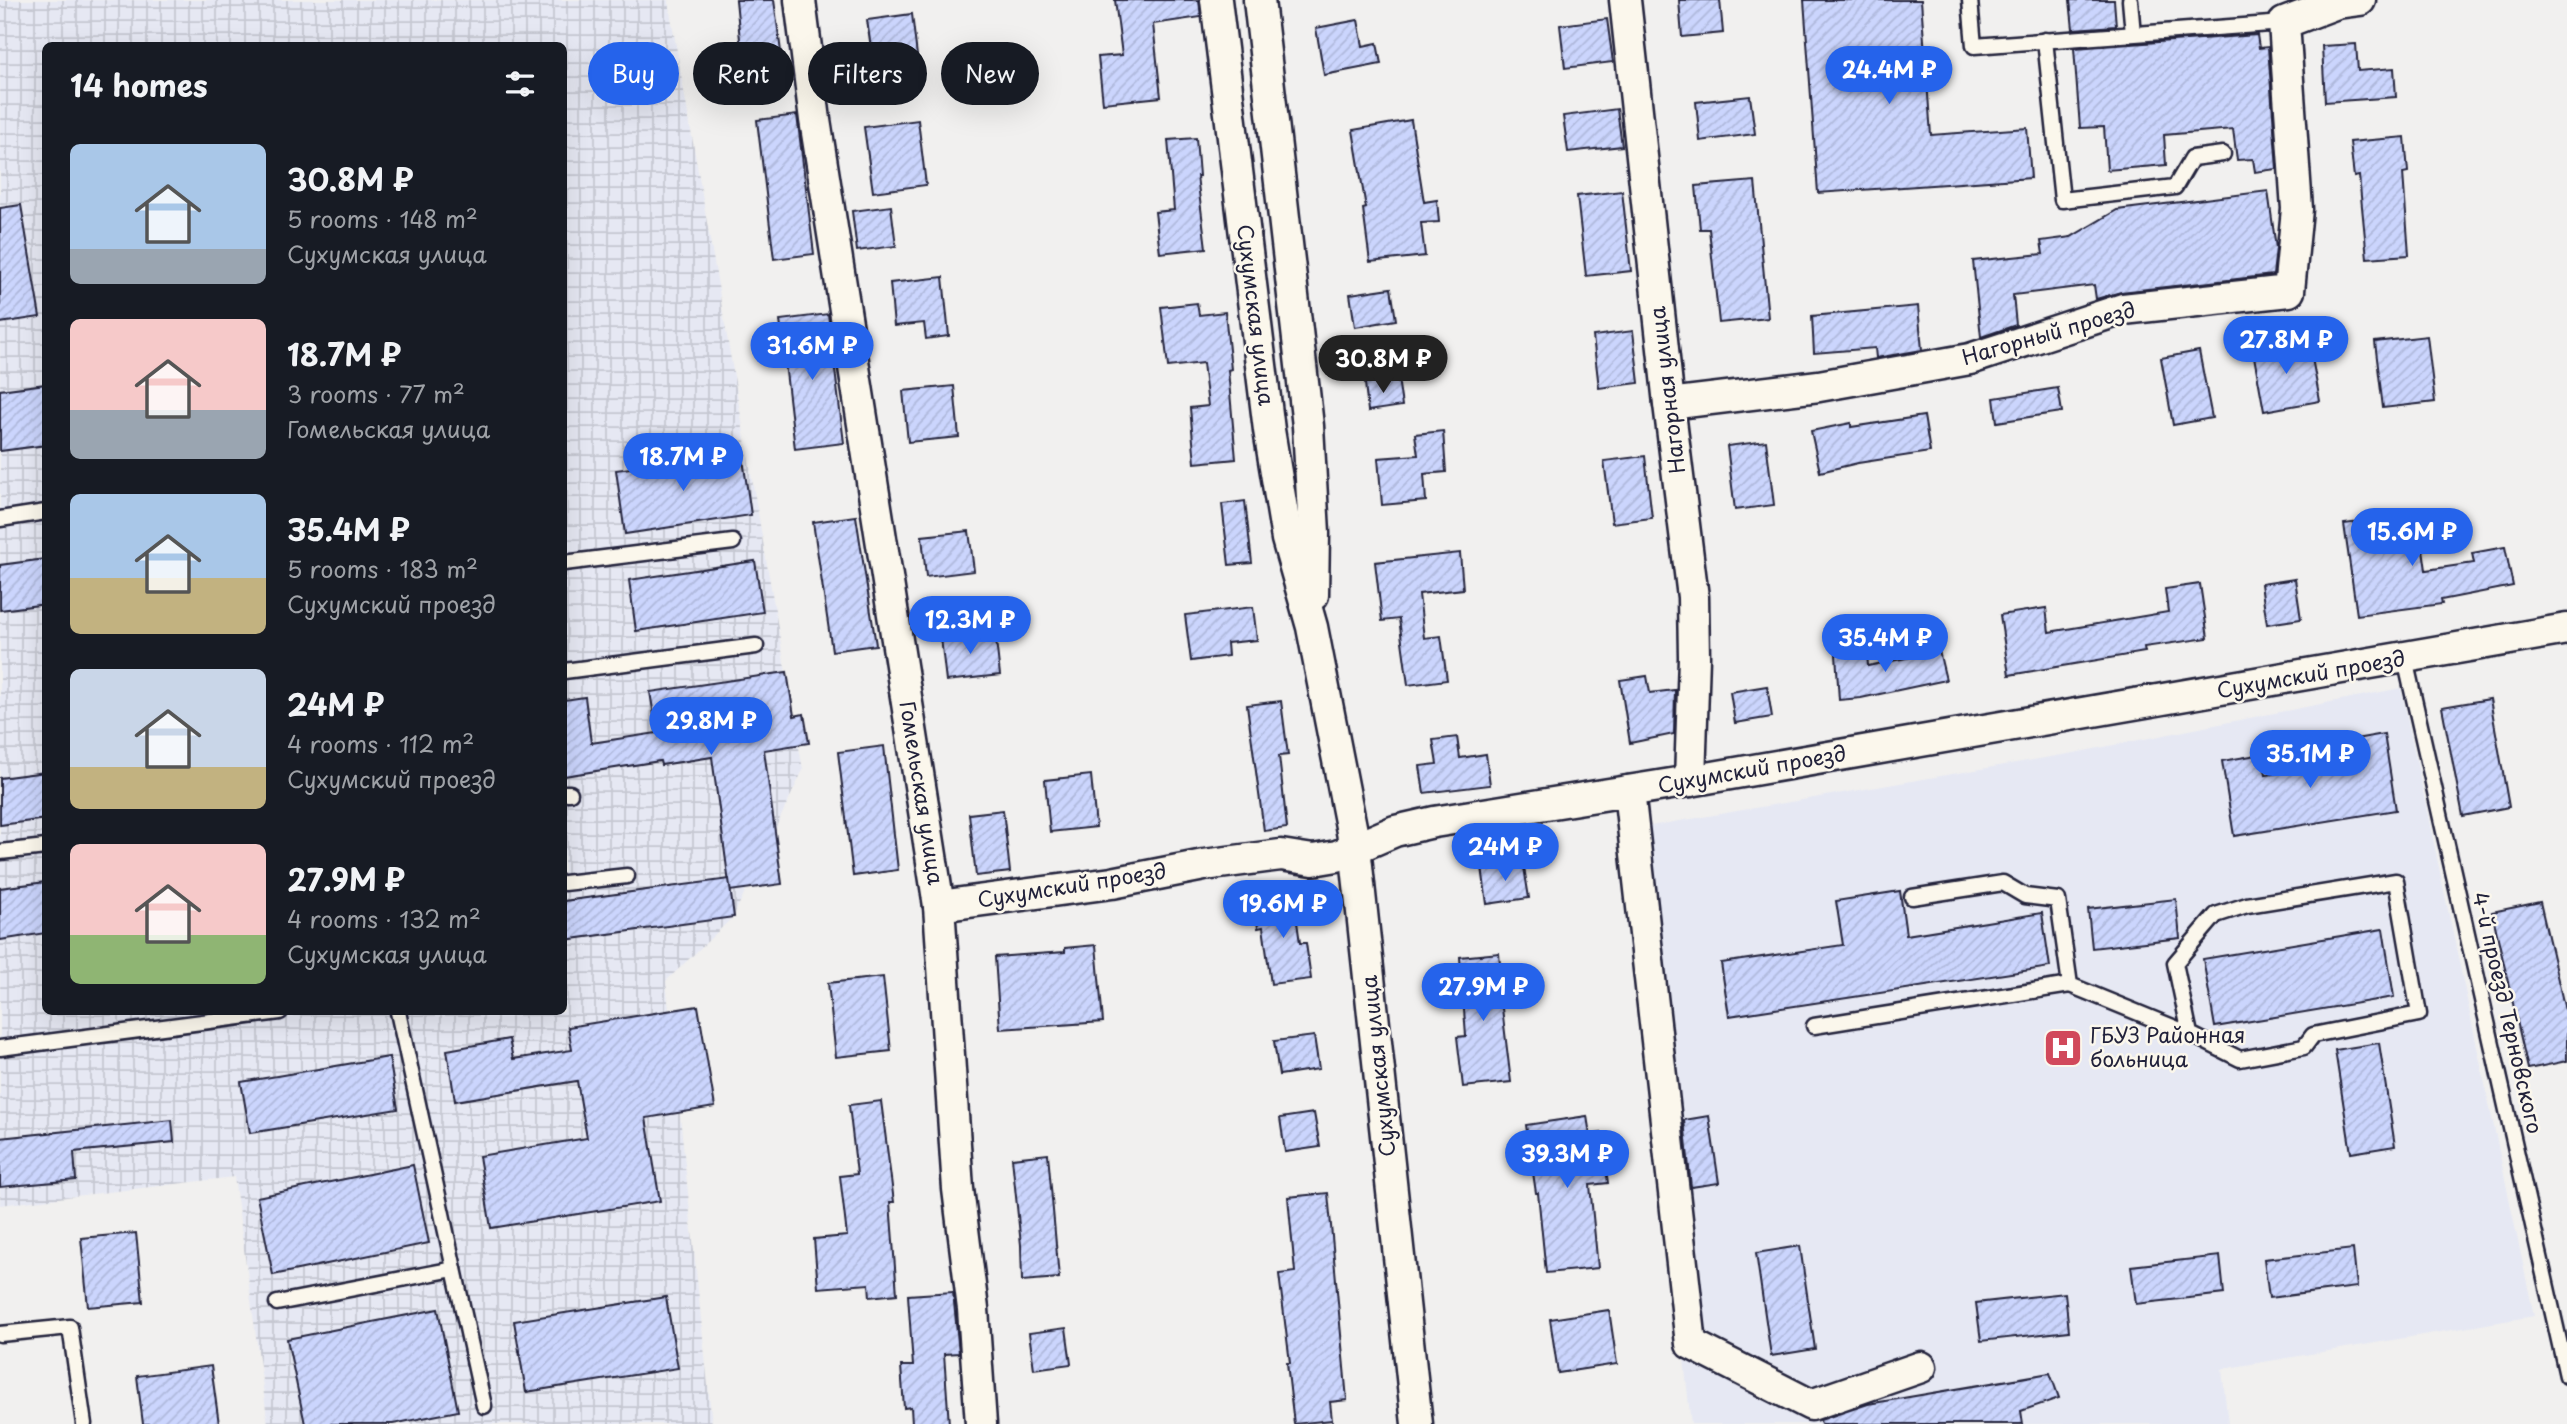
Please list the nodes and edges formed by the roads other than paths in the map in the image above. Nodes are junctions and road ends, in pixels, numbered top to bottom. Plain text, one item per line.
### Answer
1 (800, 0) edge
2 (1216, 0) edge
3 (1259, 0) edge
4 (1625, 0) edge
5 (1970, 0) edge
6 (2130, 0) edge
7 (2360, 0) edge
8 (2284, 23) junction
9 (2133, 34) junction
10 (2045, 40) junction
11 (2223, 154) dead end
12 (1669, 404) junction
13 (42, 513) edge
14 (0, 519) edge
15 (733, 542) dead end
16 (567, 563) edge
17 (1312, 627) junction
18 (2567, 629) edge
19 (756, 646) dead end
20 (2405, 659) junction
21 (567, 671) edge
22 (1690, 781) junction
23 (1629, 791) junction
24 (42, 847) edge
25 (1355, 847) junction
26 (0, 852) edge
27 (627, 876) dead end
28 (567, 883) edge
29 (1912, 897) dead end
30 (939, 906) junction
31 (2070, 985) junction
32 (229, 1015) edge
33 (399, 1015) edge
34 (178, 1018) edge
35 (1814, 1026) dead end
36 (2190, 1034) junction
37 (0, 1048) edge
38 (454, 1269) junction
39 (277, 1303) dead end
40 (0, 1334) edge
41 (1921, 1367) dead end
42 (2567, 1376) edge
43 (484, 1406) dead end
44 (84, 1424) edge
45 (981, 1424) edge
46 (1418, 1424) edge

1 - 30 street, Гомельская улица
2 - 17 street, Сухумская улица
3 - 17 street, Сухумская улица
4 - 12 street, Нагорная улица
5 - 10 lane
6 - 9 lane
7 - 8 street
8 - 9 lane
8 - 12 street, Нагорный проезд
9 - 10 lane
10 - 11 lane
12 - 22 street, Нагорная улица
13 - 14 lane
15 - 16 lane
17 - 25 street, Сухумская улица
18 - 20 street, Сухумский проезд
19 - 21 lane
20 - 22 street, Сухумский проезд
20 - 42 lane, 4-й проезд Терновского
22 - 23 street, Сухумский проезд
23 - 25 street, Сухумский проезд
23 - 41 street
24 - 26 lane
25 - 30 street, Сухумский проезд
25 - 46 street, Сухумская улица
27 - 28 lane
29 - 31 lane
30 - 45 street, Гомельская улица
31 - 35 lane
31 - 36 lane
32 - 34 lane
33 - 38 lane
34 - 37 lane
36 - 36 lane
38 - 39 lane
38 - 43 lane
40 - 44 lane

